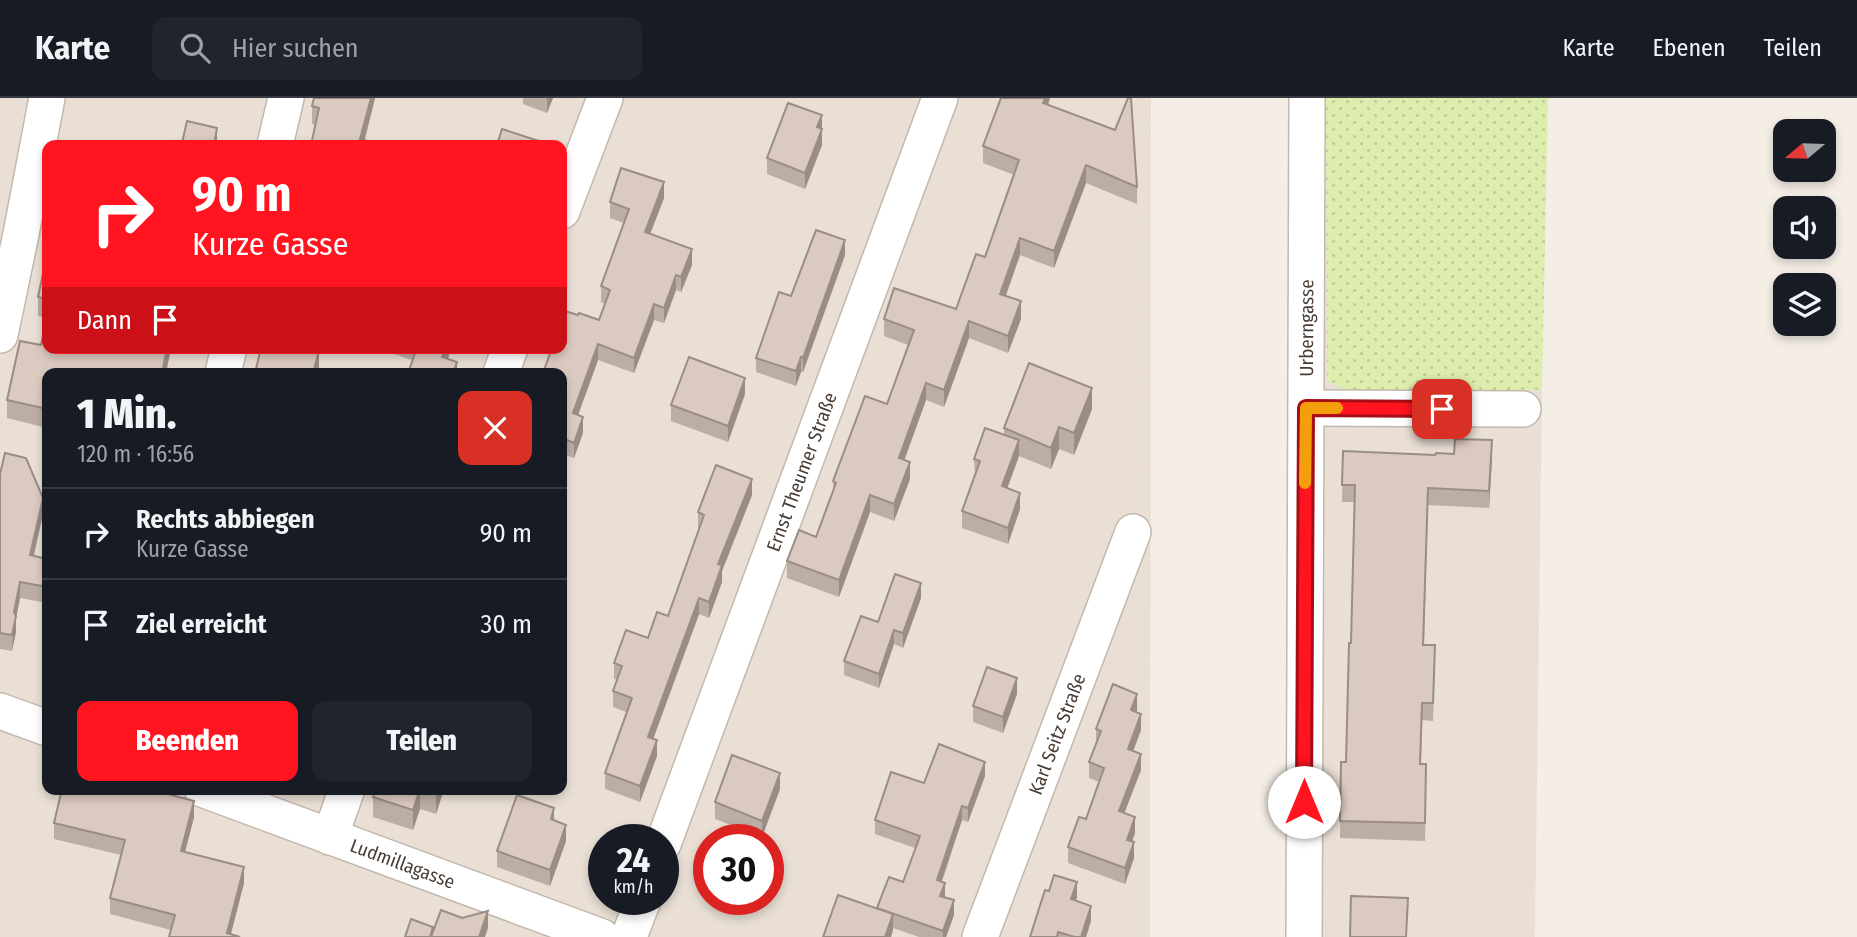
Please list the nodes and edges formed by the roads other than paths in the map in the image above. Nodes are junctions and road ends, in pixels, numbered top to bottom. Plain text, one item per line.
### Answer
1 (47, 98) edge
2 (286, 98) edge
3 (605, 98) edge
4 (940, 98) edge
5 (1307, 98) edge
6 (276, 140) edge
7 (567, 198) edge
8 (0, 335) edge
9 (1306, 408) junction
10 (1523, 409) dead end
11 (1133, 532) dead end
12 (0, 710) edge
13 (42, 726) edge
14 (218, 795) edge
15 (345, 795) edge
16 (670, 824) edge
17 (330, 837) junction
18 (637, 915) edge
19 (602, 937) edge
20 (629, 937) edge
21 (980, 937) edge
22 (1304, 937) edge

1 - 8 street
2 - 6 street
3 - 7 street
4 - 16 street, Ernst Theumer Straße
5 - 9 street, Urberngasse
9 - 10 street
9 - 22 street, Urberngasse
11 - 21 street, Karl Seitz Straße
12 - 13 street
14 - 17 street, Ludmillagasse
15 - 17 street
17 - 19 street, Ludmillagasse
18 - 20 street

